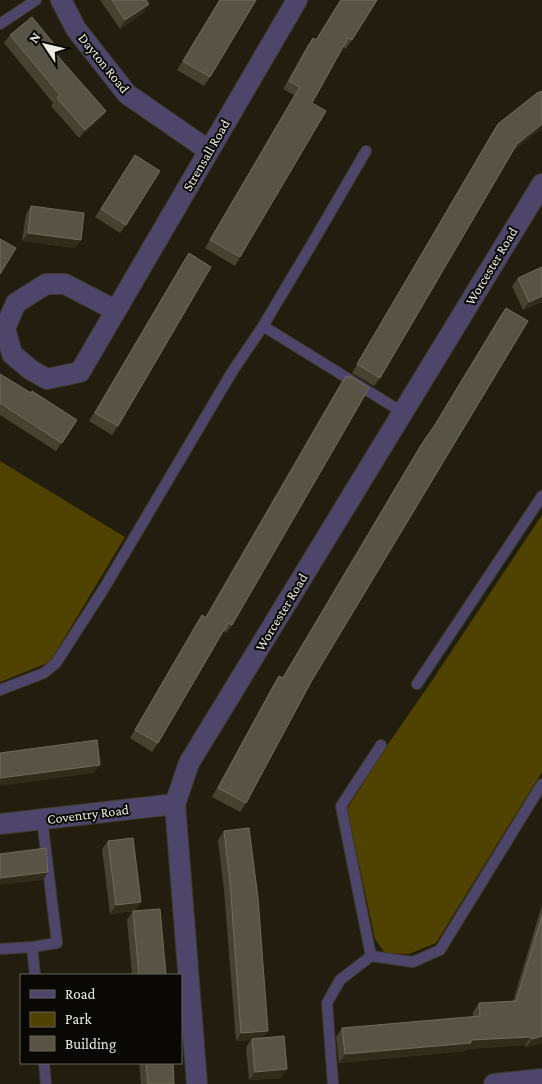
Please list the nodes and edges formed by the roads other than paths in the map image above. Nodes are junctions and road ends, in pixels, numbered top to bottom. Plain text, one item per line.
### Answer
1 (36, 0) edge
2 (61, 0) edge
3 (297, 0) edge
4 (0, 24) edge
5 (208, 150) junction
6 (366, 151) dead end
7 (542, 184) edge
8 (115, 310) junction
9 (263, 326) junction
10 (402, 412) junction
11 (542, 496) edge
12 (417, 684) dead end
13 (0, 690) edge
14 (381, 744) dead end
15 (542, 784) edge
16 (175, 804) junction
17 (42, 819) junction
18 (0, 824) edge
19 (32, 947) junction
20 (0, 949) edge
21 (371, 956) junction
22 (34, 974) edge
23 (44, 1064) edge
24 (542, 1079) edge
25 (46, 1084) edge
26 (198, 1084) edge
27 (333, 1084) edge
28 (494, 1084) edge

1 - 4 lane
2 - 5 street, Dayton Road
3 - 5 street, Strensall Road
5 - 8 street, Strensall Road
6 - 9 lane
7 - 10 street, Worcester Road
8 - 8 street, Strensall Road
9 - 10 lane
9 - 13 lane
10 - 16 street, Worcester Road
11 - 12 lane
14 - 21 lane
15 - 21 lane
16 - 17 street, Coventry Road
16 - 26 street, Worcester Road
17 - 18 street, Coventry Road
17 - 19 lane
19 - 20 lane
19 - 22 lane
21 - 27 lane
23 - 25 lane
24 - 28 street

